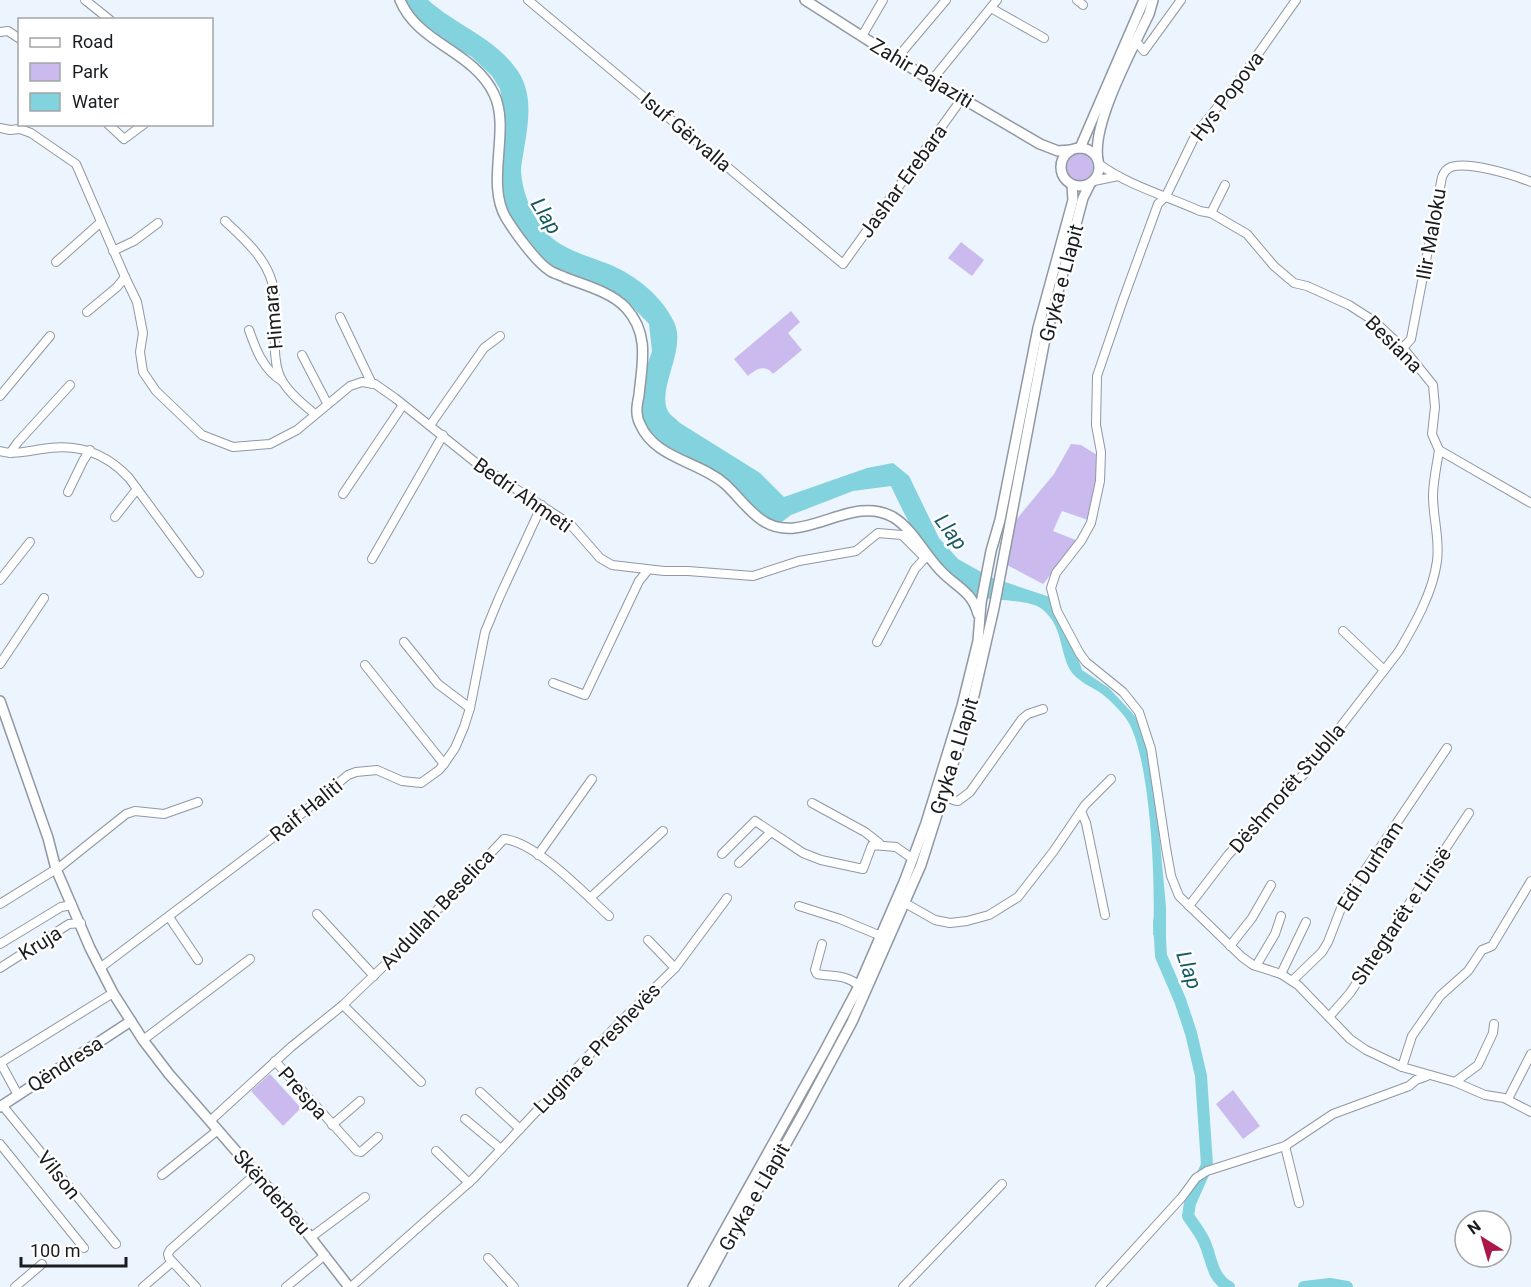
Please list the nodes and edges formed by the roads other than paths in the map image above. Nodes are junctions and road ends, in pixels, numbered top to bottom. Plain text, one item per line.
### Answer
1 (85, 0) edge
2 (400, 0) edge
3 (528, 0) edge
4 (805, 0) edge
5 (883, 0) edge
6 (946, 0) edge
7 (997, 0) edge
8 (1144, 0) edge
9 (1153, 0) edge
10 (1181, 0) edge
11 (1296, 0) edge
12 (991, 8) junction
13 (108, 18) edge
14 (0, 32) edge
15 (862, 36) junction
16 (18, 38) edge
17 (1044, 38) dead end
18 (1136, 41) junction
19 (897, 58) junction
20 (932, 80) junction
21 (963, 98) junction
22 (110, 126) edge
23 (141, 126) edge
24 (0, 128) edge
25 (1040, 144) junction
26 (1075, 149) junction
27 (1098, 162) junction
28 (1060, 171) junction
29 (1118, 176) junction
30 (1092, 182) junction
31 (1531, 183) edge
32 (1072, 185) junction
33 (1225, 185) dead end
34 (1166, 196) junction
35 (1211, 213) junction
36 (225, 221) dead end
37 (102, 222) junction
38 (158, 223) dead end
39 (114, 251) junction
40 (56, 262) dead end
41 (843, 264) joint
42 (124, 277) junction
43 (87, 312) dead end
44 (340, 317) dead end
45 (249, 330) dead end
46 (50, 336) dead end
47 (500, 336) dead end
48 (1403, 348) junction
49 (302, 355) dead end
50 (283, 382) junction
51 (372, 384) junction
52 (70, 385) dead end
53 (0, 396) edge
54 (327, 403) junction
55 (403, 405) junction
56 (315, 414) junction
57 (431, 424) junction
58 (443, 435) junction
59 (90, 450) junction
60 (1439, 450) junction
61 (0, 451) edge
62 (10, 453) junction
63 (137, 489) junction
64 (68, 492) dead end
65 (343, 494) dead end
66 (1531, 503) edge
67 (542, 505) junction
68 (115, 517) dead end
69 (30, 542) dead end
70 (372, 559) dead end
71 (648, 570) junction
72 (199, 573) dead end
73 (0, 580) edge
74 (44, 598) dead end
75 (978, 606) junction
76 (1343, 631) dead end
77 (404, 642) dead end
78 (878, 642) dead end
79 (0, 664) edge
80 (365, 665) dead end
81 (1384, 670) junction
82 (553, 683) dead end
83 (0, 701) edge
84 (470, 708) junction
85 (1043, 709) dead end
86 (1447, 748) dead end
87 (444, 764) junction
88 (592, 779) dead end
89 (1111, 779) dead end
90 (942, 789) junction
91 (198, 802) dead end
92 (812, 803) dead end
93 (1081, 811) junction
94 (1469, 813) dead end
95 (929, 825) junction
96 (663, 831) dead end
97 (771, 832) junction
98 (886, 846) junction
99 (722, 854) dead end
100 (538, 855) junction
101 (913, 859) junction
102 (739, 863) dead end
103 (56, 869) junction
104 (1531, 881) edge
105 (1271, 885) dead end
106 (590, 898) junction
107 (728, 898) dead end
108 (905, 903) junction
109 (0, 904) edge
110 (72, 904) junction
111 (799, 906) dead end
112 (1189, 906) junction
113 (317, 914) dead end
114 (1105, 915) dead end
115 (609, 916) dead end
116 (1281, 916) dead end
117 (169, 917) junction
118 (1306, 922) dead end
119 (81, 923) junction
120 (881, 936) junction
121 (648, 940) dead end
122 (2, 942) edge
123 (822, 944) dead end
124 (1230, 946) junction
125 (250, 959) dead end
126 (198, 960) dead end
127 (1256, 966) junction
128 (0, 968) edge
129 (100, 968) junction
130 (675, 968) junction
131 (1281, 974) junction
132 (374, 976) junction
133 (1292, 981) junction
134 (859, 986) junction
135 (113, 993) junction
136 (343, 1005) junction
137 (1329, 1017) junction
138 (131, 1022) junction
139 (1494, 1024) dead end
140 (143, 1040) junction
141 (1531, 1054) edge
142 (275, 1061) junction
143 (0, 1062) edge
144 (1402, 1067) junction
145 (1426, 1076) junction
146 (421, 1082) dead end
147 (1455, 1082) junction
148 (480, 1092) dead end
149 (18, 1095) junction
150 (1508, 1100) junction
151 (360, 1101) dead end
152 (1, 1106) edge
153 (1531, 1112) edge
154 (465, 1119) dead end
155 (210, 1121) junction
156 (332, 1125) junction
157 (520, 1129) junction
158 (218, 1130) junction
159 (378, 1137) dead end
160 (0, 1144) edge
161 (1286, 1146) junction
162 (501, 1149) junction
163 (436, 1151) dead end
164 (162, 1175) dead end
165 (258, 1175) junction
166 (469, 1183) junction
167 (1002, 1184) dead end
168 (365, 1197) dead end
169 (1299, 1203) dead end
170 (310, 1236) junction
171 (116, 1244) dead end
172 (84, 1248) dead end
173 (326, 1255) junction
174 (488, 1258) dead end
175 (172, 1262) junction
176 (42, 1264) dead end
177 (15, 1287) edge
178 (144, 1287) edge
179 (196, 1287) edge
180 (286, 1287) edge
181 (350, 1287) edge
182 (514, 1287) edge
183 (693, 1287) edge
184 (703, 1287) edge
185 (903, 1287) edge
186 (1100, 1287) edge

1 - 13 street
2 - 75 main road
3 - 41 street, Isuf Gërvalla
4 - 15 main road, Zahir Pajaziti
5 - 15 street
6 - 19 street
7 - 12 street
8 - 26 main road
9 - 18 main road
10 - 18 street
11 - 34 street, Hys Popova
12 - 17 street
12 - 20 street
14 - 16 street
15 - 19 main road, Zahir Pajaziti
18 - 27 main road
19 - 20 main road, Zahir Pajaziti
20 - 21 main road, Zahir Pajaziti
21 - 25 main road, Zahir Pajaziti
21 - 41 street, Jashar Erebara
22 - 23 street
24 - 37 street
25 - 26 main road, Zahir Pajaziti
25 - 28 main road, Zahir Pajaziti
26 - 27 main road
26 - 28 main road
27 - 29 street, Besiana
27 - 30 main road
28 - 32 main road
29 - 30 street
29 - 34 street, Besiana
30 - 32 main road
30 - 90 main road, Gryka e Llapit
31 - 48 street, Ilir Maloku
32 - 75 main road, Gryka e Llapit
33 - 35 street
34 - 35 street, Besiana
34 - 112 street, Hys Popova
35 - 48 street, Besiana
36 - 50 street, Himara
37 - 39 street
37 - 40 street
38 - 39 street
39 - 42 street
42 - 43 street
42 - 56 street
44 - 51 street
45 - 50 street
46 - 53 street
47 - 57 street
48 - 60 street, Besiana
49 - 54 street
50 - 56 street, Himara
51 - 54 street
51 - 55 street, Bedri Ahmeti
52 - 62 street
54 - 56 street
55 - 57 street, Bedri Ahmeti
55 - 65 street
57 - 58 street, Bedri Ahmeti
58 - 67 street, Bedri Ahmeti
58 - 70 street
59 - 62 street
59 - 63 street
59 - 64 street
60 - 66 street
60 - 81 street, Dëshmorët Stublla
61 - 62 street
63 - 68 street
63 - 72 street
67 - 71 street, Bedri Ahmeti
67 - 84 street, Raif Haliti
69 - 73 street
71 - 78 street, Bedri Ahmeti
71 - 82 street
74 - 79 street
75 - 90 main road, Gryka e Llapit
76 - 81 street
77 - 84 street
80 - 87 street
81 - 112 street, Dëshmorët Stublla
83 - 103 main road, Skënderbeu
84 - 87 street, Raif Haliti
85 - 90 street
86 - 133 street, Edi Durham
87 - 117 street, Raif Haliti
88 - 100 street
89 - 93 street
90 - 95 main road, Gryka e Llapit
91 - 103 street
92 - 98 street
93 - 108 street
93 - 114 street
94 - 137 street, Shtegtarët e Lirisë
95 - 101 main road, Gryka e Llapit
95 - 108 main road, Gryka e Llapit
96 - 106 street
97 - 98 street
97 - 99 street
97 - 102 street
98 - 101 street
100 - 106 street, Avdullah Beselica
100 - 132 street, Avdullah Beselica
101 - 120 main road, Gryka e Llapit
103 - 109 street
103 - 110 main road, Skënderbeu
104 - 144 street
105 - 124 street
106 - 115 street, Avdullah Beselica
107 - 130 street, Lugina e Preshevës
108 - 184 main road, Gryka e Llapit
110 - 119 main road, Skënderbeu
110 - 122 street
111 - 120 street
112 - 124 street
113 - 132 street
116 - 127 street
117 - 126 street
117 - 129 street, Raif Haliti
118 - 131 street
119 - 128 street, Kruja
119 - 129 main road, Skënderbeu
120 - 134 main road, Gryka e Llapit
121 - 130 street, Lugina e Preshevës
123 - 134 street
124 - 127 street
125 - 140 street
127 - 131 street
129 - 135 main road, Skënderbeu
130 - 157 street, Lugina e Preshevës
131 - 133 street
132 - 136 street, Avdullah Beselica
133 - 137 street
134 - 183 main road, Gryka e Llapit
135 - 138 main road, Skënderbeu
135 - 143 street
136 - 142 street, Avdullah Beselica
136 - 146 street
137 - 144 street
138 - 140 main road, Skënderbeu
138 - 149 main road, Qëndresa
139 - 147 street
140 - 155 main road, Skënderbeu
141 - 150 street
142 - 155 street, Avdullah Beselica
142 - 156 street, Prespa
143 - 149 street
144 - 145 street
145 - 147 street
145 - 161 street
147 - 150 street
148 - 157 street, Lugina e Preshevës
149 - 152 main road, Qëndresa
150 - 153 street
151 - 156 street, Prespa
152 - 171 street, Vilson
154 - 162 street
155 - 158 main road, Skënderbeu
156 - 159 street, Prespa
157 - 162 street, Lugina e Preshevës
158 - 164 street
158 - 165 main road, Skënderbeu
160 - 172 street
161 - 169 street
161 - 186 street
162 - 166 street, Lugina e Preshevës
163 - 166 street
165 - 170 main road, Skënderbeu
165 - 175 street
166 - 181 street, Lugina e Preshevës
167 - 185 street
168 - 170 street
170 - 173 main road, Skënderbeu
173 - 180 street
173 - 181 main road, Skënderbeu
174 - 182 street
175 - 178 street
175 - 179 street
176 - 177 street

